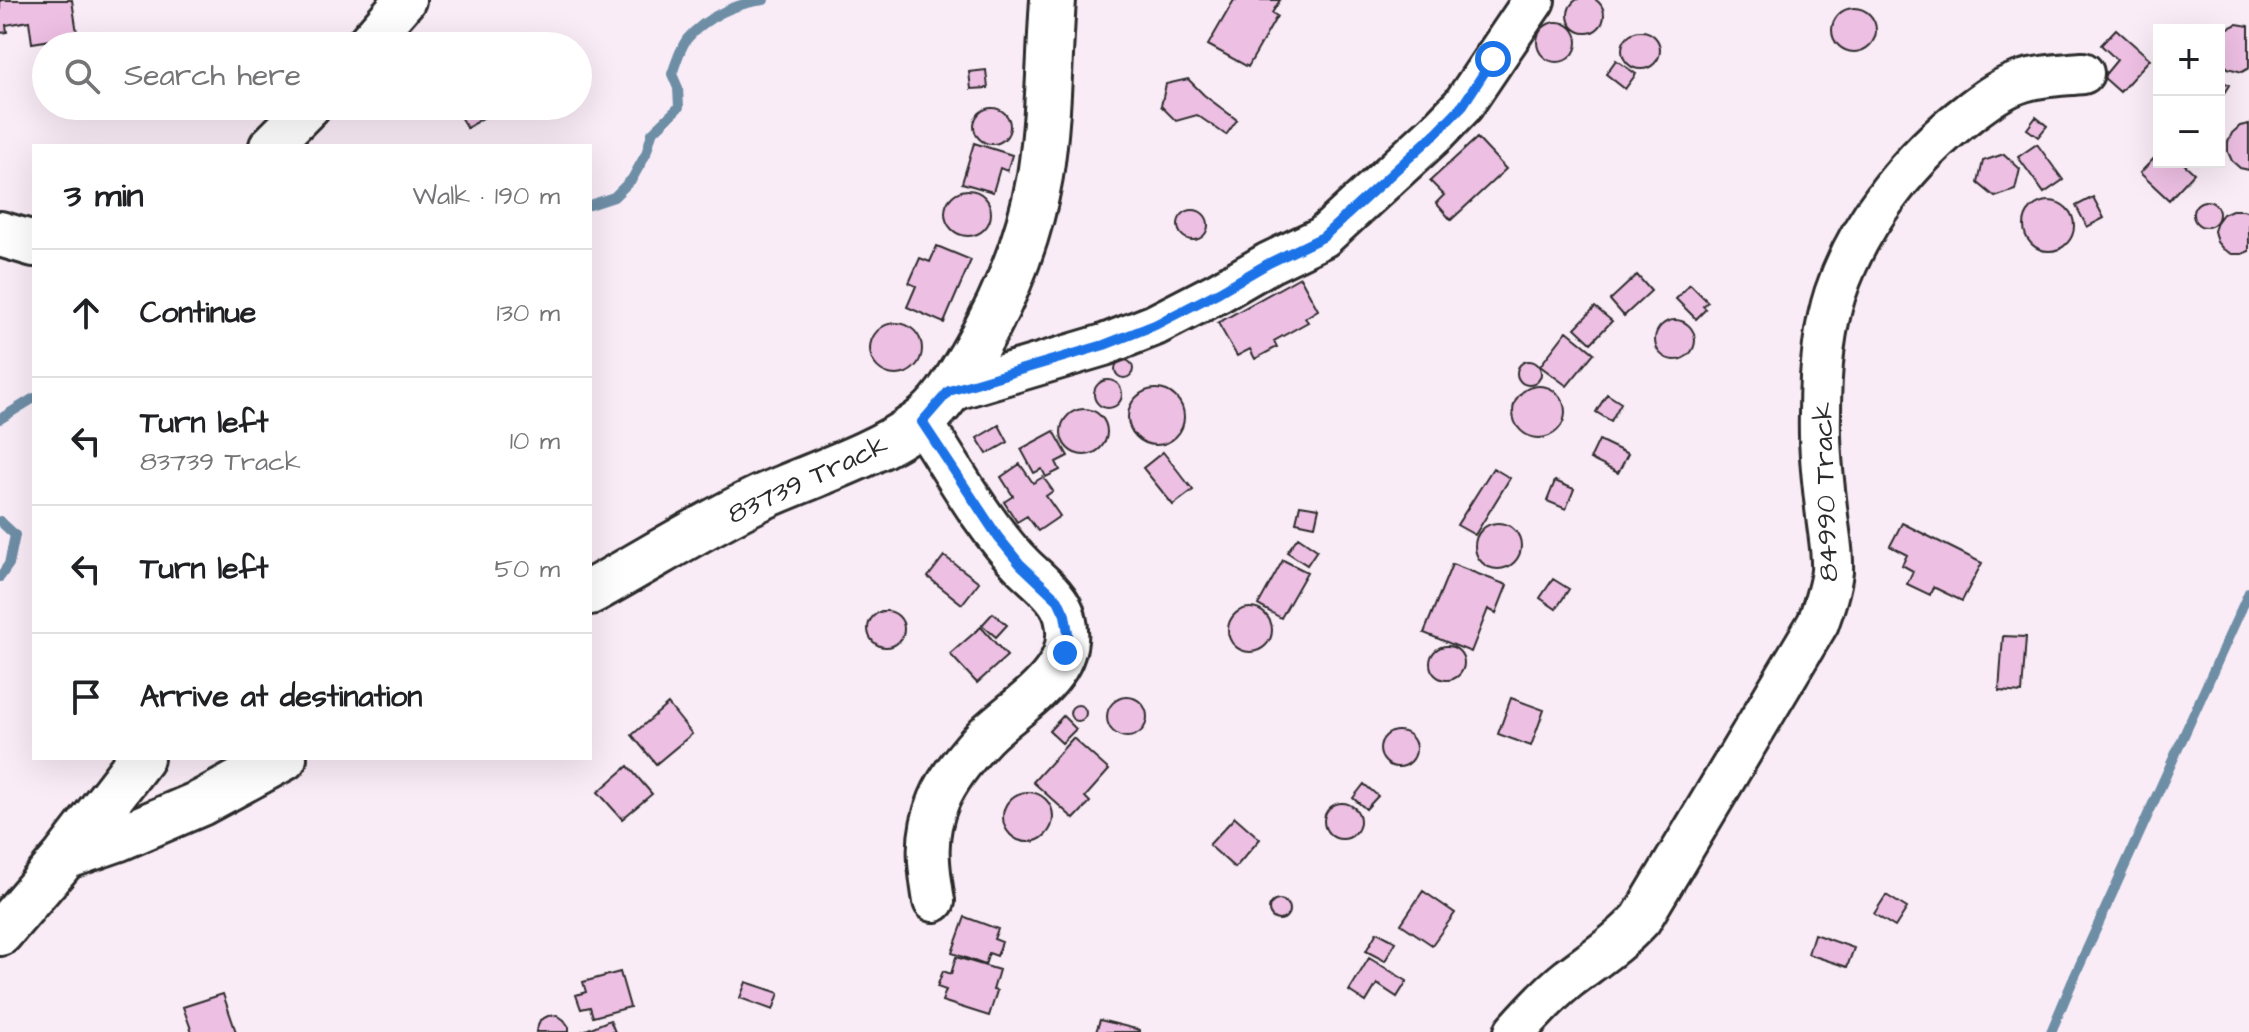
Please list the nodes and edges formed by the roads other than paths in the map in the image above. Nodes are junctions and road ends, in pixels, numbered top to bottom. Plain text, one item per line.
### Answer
1 (405, 0) edge
2 (1053, 0) edge
3 (1534, 0) edge
4 (377, 32) edge
5 (2083, 73) dead end
6 (296, 120) edge
7 (272, 144) edge
8 (0, 234) edge
9 (32, 243) edge
10 (935, 406) junction
11 (592, 591) edge
12 (139, 760) edge
13 (280, 760) edge
14 (65, 857) junction
15 (934, 901) dead end
16 (0, 933) edge
17 (1515, 1032) edge

1 - 4 street
2 - 10 street, 83739 Track
3 - 10 street
5 - 17 street, 84990 Track
6 - 7 street
8 - 9 street
10 - 11 street, 83739 Track
10 - 15 street
12 - 14 street
13 - 14 street
14 - 16 street

